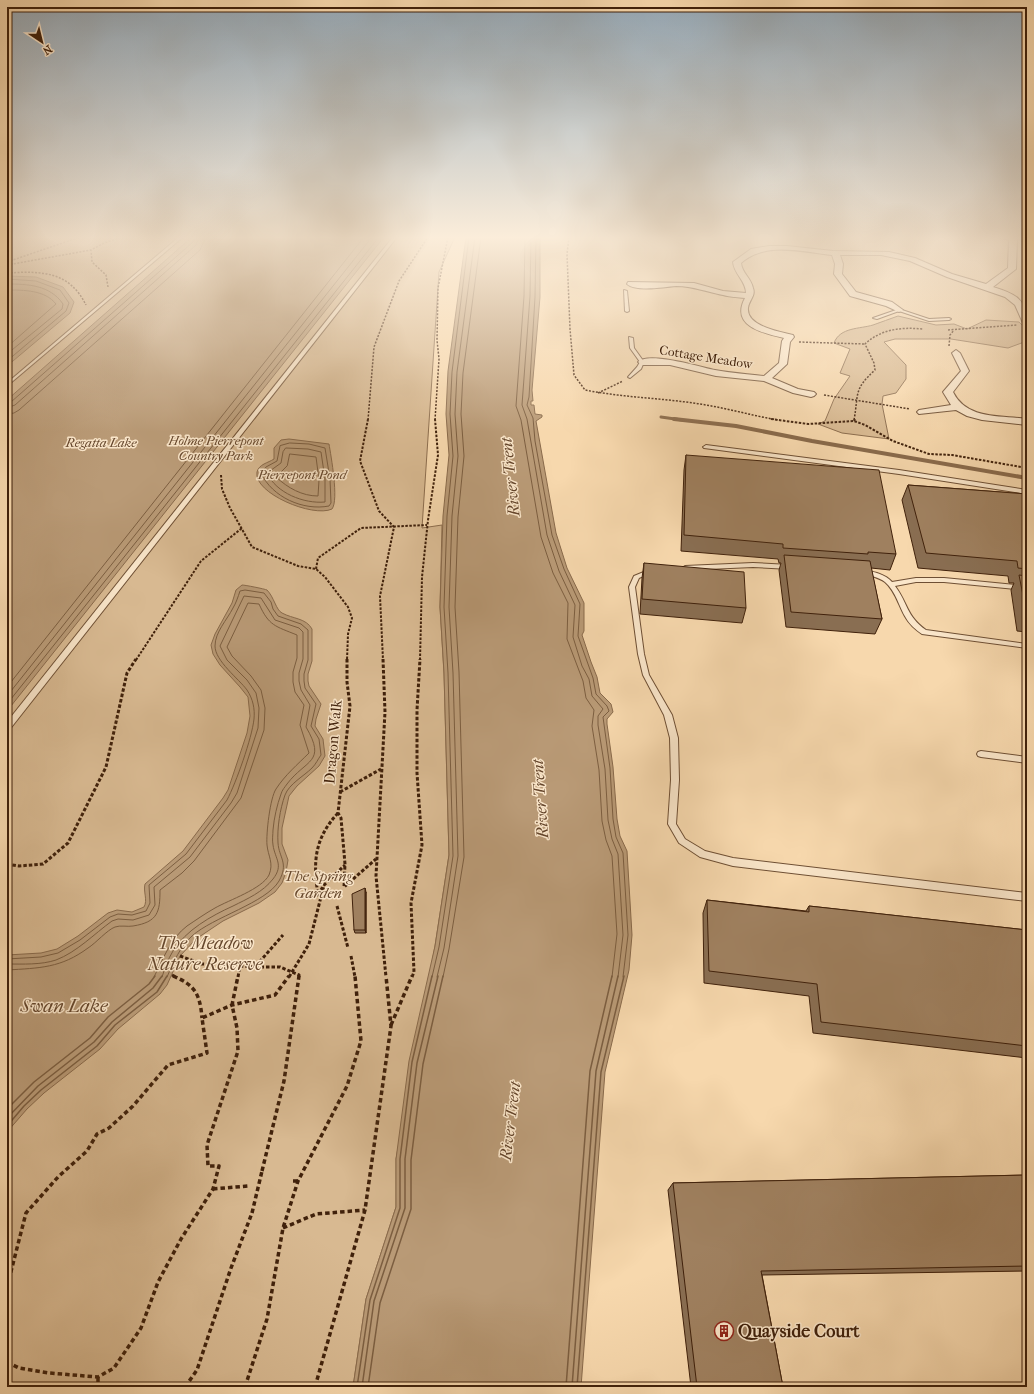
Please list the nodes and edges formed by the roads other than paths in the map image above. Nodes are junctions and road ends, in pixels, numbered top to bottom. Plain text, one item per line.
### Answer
1 (104, 302) edge
2 (343, 302) edge
3 (626, 302) edge
4 (747, 302) edge
5 (882, 302) edge
6 (1016, 302) edge
7 (899, 310) junction
8 (627, 311) dead end
9 (875, 318) dead end
10 (949, 319) dead end
11 (1027, 323) edge
12 (631, 338) dead end
13 (956, 353) dead end
14 (642, 362) junction
15 (630, 377) road end
16 (766, 379) junction
17 (7, 385) edge
18 (810, 394) road end
19 (957, 407) junction
20 (922, 412) road end
21 (1027, 422) edge
22 (706, 447) dead end
23 (1027, 492) edge
24 (796, 567) edge
25 (678, 568) edge
26 (662, 570) edge
27 (860, 572) edge
28 (893, 584) junction
29 (1027, 588) edge
30 (1027, 646) edge
31 (7, 727) edge
32 (981, 754) dead end
33 (1027, 760) edge
34 (1027, 897) edge

1 - 17 lane
2 - 31 lane
3 - 8 lane
4 - 16 street, Cottage Meadow
5 - 7 street
6 - 11 street
7 - 9 lane
7 - 10 lane
12 - 14 lane
13 - 19 street
14 - 15 lane
14 - 16 street, Cottage Meadow
16 - 18 street, Cottage Meadow
19 - 20 street
19 - 21 street
22 - 23 lane
24 - 25 lane
26 - 34 lane
27 - 28 lane
28 - 29 lane
28 - 30 lane
32 - 33 lane

